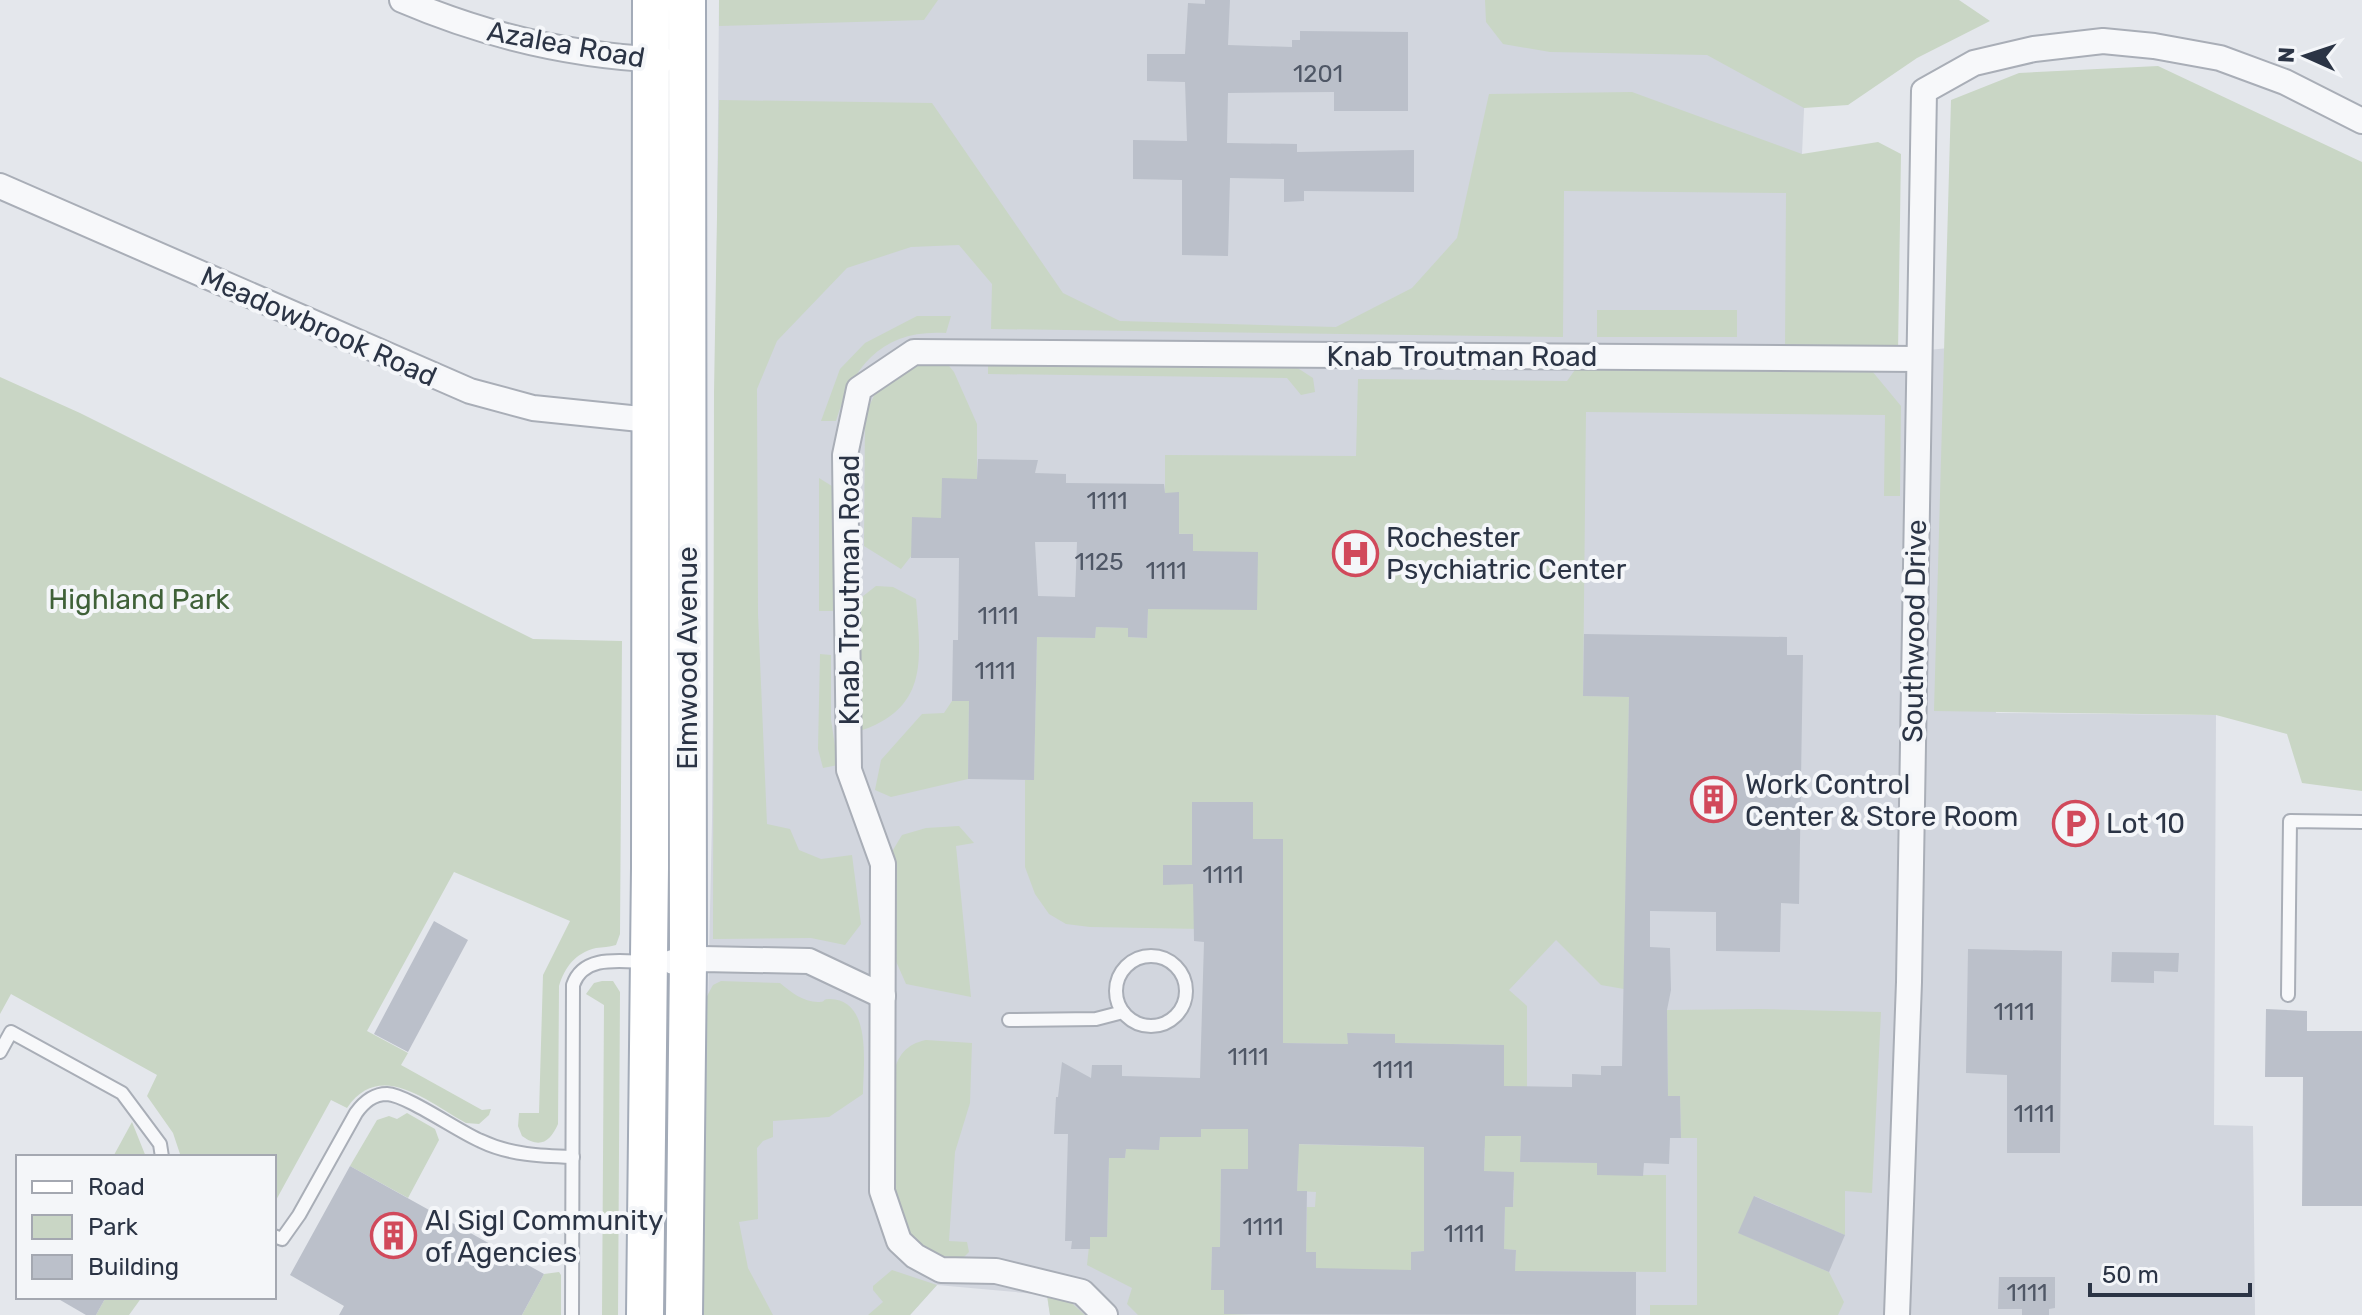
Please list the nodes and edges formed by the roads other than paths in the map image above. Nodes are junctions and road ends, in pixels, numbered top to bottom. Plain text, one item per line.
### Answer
1 (402, 0) edge
2 (651, 0) edge
3 (687, 0) edge
4 (651, 60) junction
5 (688, 62) junction
6 (2362, 121) edge
7 (0, 186) edge
8 (1918, 359) junction
9 (650, 420) junction
10 (2362, 822) edge
11 (688, 962) junction
12 (649, 963) junction
13 (2288, 995) dead end
14 (883, 996) junction
15 (1123, 1012) junction
16 (1009, 1020) dead end
17 (0, 1052) edge
18 (162, 1155) edge
19 (573, 1157) junction
20 (276, 1237) edge
21 (572, 1315) edge
22 (645, 1315) edge
23 (684, 1315) edge
24 (1105, 1315) edge
25 (1897, 1315) edge

1 - 4 street, Azalea Road
2 - 4 main road, Elmwood Avenue
3 - 5 main road, Elmwood Avenue
4 - 5 street, Azalea Road
4 - 9 main road, Elmwood Avenue
5 - 11 main road, Elmwood Avenue
6 - 8 street, Southwood Drive
7 - 9 street, Meadowbrook Road
8 - 14 street, Knab Troutman Road
8 - 25 street, Southwood Drive
9 - 12 main road, Elmwood Avenue
10 - 13 lane
11 - 12 street
11 - 14 street
11 - 23 main road, Elmwood Avenue
12 - 19 lane
12 - 22 main road, Elmwood Avenue
14 - 24 street, Knab Troutman Road
15 - 15 lane
15 - 16 lane
17 - 18 lane
19 - 20 lane
19 - 21 lane

